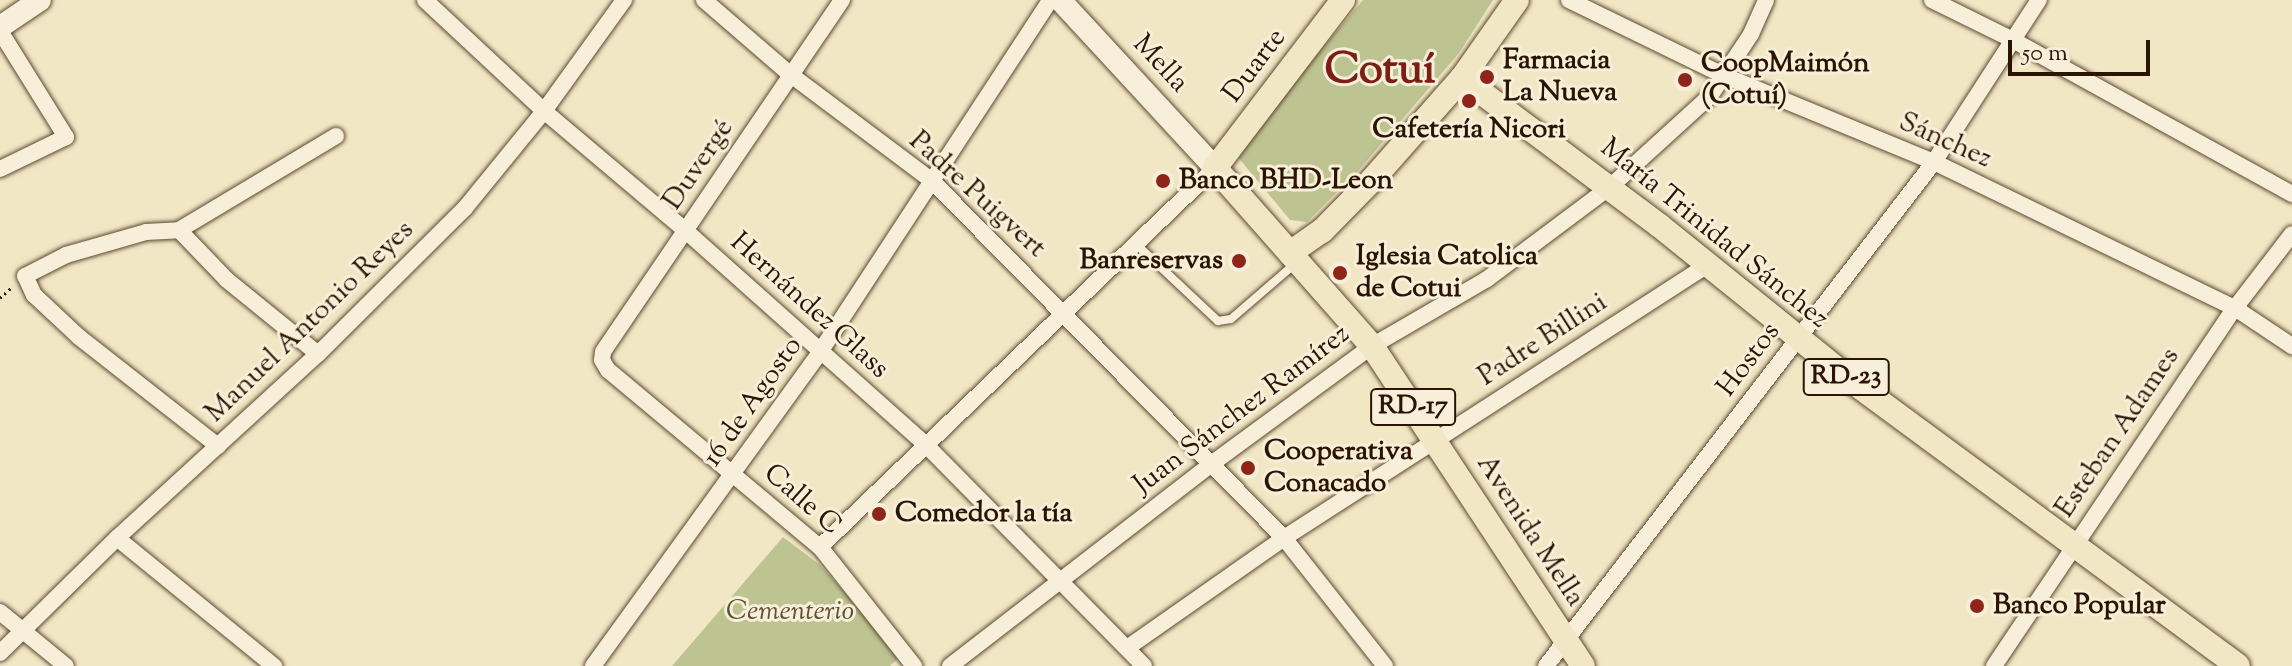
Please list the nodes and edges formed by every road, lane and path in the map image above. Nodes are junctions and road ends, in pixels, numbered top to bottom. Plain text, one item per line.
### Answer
1 (40, 0) edge
2 (425, 0) edge
3 (624, 0) edge
4 (704, 0) edge
5 (842, 0) edge
6 (1050, 0) edge
7 (1060, 0) edge
8 (1343, 0) edge
9 (1517, 0) edge
10 (1569, 0) edge
11 (1766, 0) edge
12 (1932, 0) edge
13 (2039, 0) edge
14 (0, 29) edge
15 (2013, 40) junction
16 (791, 75) junction
17 (1725, 76) junction
18 (1462, 78) junction
19 (544, 111) junction
20 (336, 136) dead end
21 (1934, 162) junction
22 (1215, 168) junction
23 (0, 169) edge
24 (932, 181) junction
25 (1610, 187) junction
26 (2292, 194) edge
27 (179, 230) junction
28 (686, 231) junction
29 (2292, 234) edge
30 (1137, 245) junction
31 (1294, 257) junction
32 (1709, 264) junction
33 (2235, 308) junction
34 (1065, 312) junction
35 (1798, 339) junction
36 (1372, 346) junction
37 (2292, 346) edge
38 (820, 352) junction
39 (318, 354) junction
40 (602, 360) joint
41 (1435, 440) junction
42 (218, 446) junction
43 (927, 446) junction
44 (1210, 465) junction
45 (734, 475) junction
46 (117, 538) junction
47 (1284, 538) junction
48 (820, 547) junction
49 (2071, 547) junction
50 (1062, 581) junction
51 (0, 612) edge
52 (26, 630) junction
53 (1567, 641) junction
54 (1127, 648) junction
55 (0, 653) edge
56 (66, 666) edge
57 (274, 666) edge
58 (593, 666) edge
59 (914, 666) edge
60 (950, 666) edge
61 (1144, 666) edge
62 (1385, 666) edge
63 (1546, 666) edge
64 (1583, 666) edge
65 (1994, 666) edge
66 (2238, 666) edge

1 - 14 main road
2 - 19 street, Hernández Glass
3 - 19 street, Manuel Antonio Reyes
4 - 16 street, Padre Puigvert
5 - 16 street, Duvergé
6 - 24 street, 16 de Agosto
7 - 22 main road, Mella
8 - 22 main road, Duarte
9 - 18 main road
10 - 17 street, Sánchez
11 - 17 street, Juan Sánchez Ramírez
12 - 15 street
13 - 15 street, Hostos
14 - 23 street
15 - 21 street, Hostos
15 - 26 street
16 - 24 street, Padre Puigvert
16 - 28 street, Duvergé
17 - 21 street, Sánchez
17 - 25 street, Juan Sánchez Ramírez
18 - 25 main road, María Trinidad Sánchez / RD-23
18 - 31 main road
19 - 28 street, Hernández Glass
19 - 39 street, Manuel Antonio Reyes
20 - 27 street
21 - 33 street, Sánchez
21 - 35 street, Hostos
22 - 30 street
22 - 31 main road, Avenida Mella / RD-17
24 - 34 street, Padre Puigvert
24 - 38 street, 16 de Agosto
25 - 32 main road, María Trinidad Sánchez / RD-23
25 - 36 street, Juan Sánchez Ramírez
27 - 39 street
27 - 42 street
28 - 38 street, Hernández Glass
28 - 40 street, Duvergé
29 - 33 street, Esteban Adames
30 - 31 lane
30 - 34 street
31 - 36 main road, Avenida Mella / RD-17
32 - 35 main road, María Trinidad Sánchez / RD-23
32 - 41 street, Padre Billini
33 - 37 street, Sánchez
33 - 49 street, Esteban Adames
34 - 43 street
34 - 44 street, Padre Puigvert
35 - 49 main road, María Trinidad Sánchez / RD-23
35 - 53 street, Hostos
36 - 41 main road, Avenida Mella / RD-17
36 - 44 street, Juan Sánchez Ramírez
38 - 43 street, Hernández Glass
38 - 45 street, 16 de Agosto
39 - 42 street, Manuel Antonio Reyes
40 - 45 street, Calle C
41 - 47 street, Padre Billini
41 - 53 main road, Avenida Mella / RD-17
42 - 46 street, Manuel Antonio Reyes
43 - 48 street
43 - 50 street, Hernández Glass
44 - 47 street, Padre Puigvert
44 - 50 street, Juan Sánchez Ramírez
45 - 48 street, Calle C
45 - 58 street, 16 de Agosto
46 - 52 street, Manuel Antonio Reyes
46 - 57 street
47 - 54 street, Padre Billini
47 - 62 street, Padre Puigvert
48 - 59 street, Calle C
49 - 65 street, Esteban Adames
49 - 66 main road, María Trinidad Sánchez / RD-23
50 - 54 street, Hernández Glass
50 - 60 street, Juan Sánchez Ramírez
51 - 52 street
52 - 55 street, Manuel Antonio Reyes
52 - 56 street
53 - 63 street, Hostos
53 - 64 main road, Avenida Mella / RD-17
54 - 61 street, Hernández Glass

